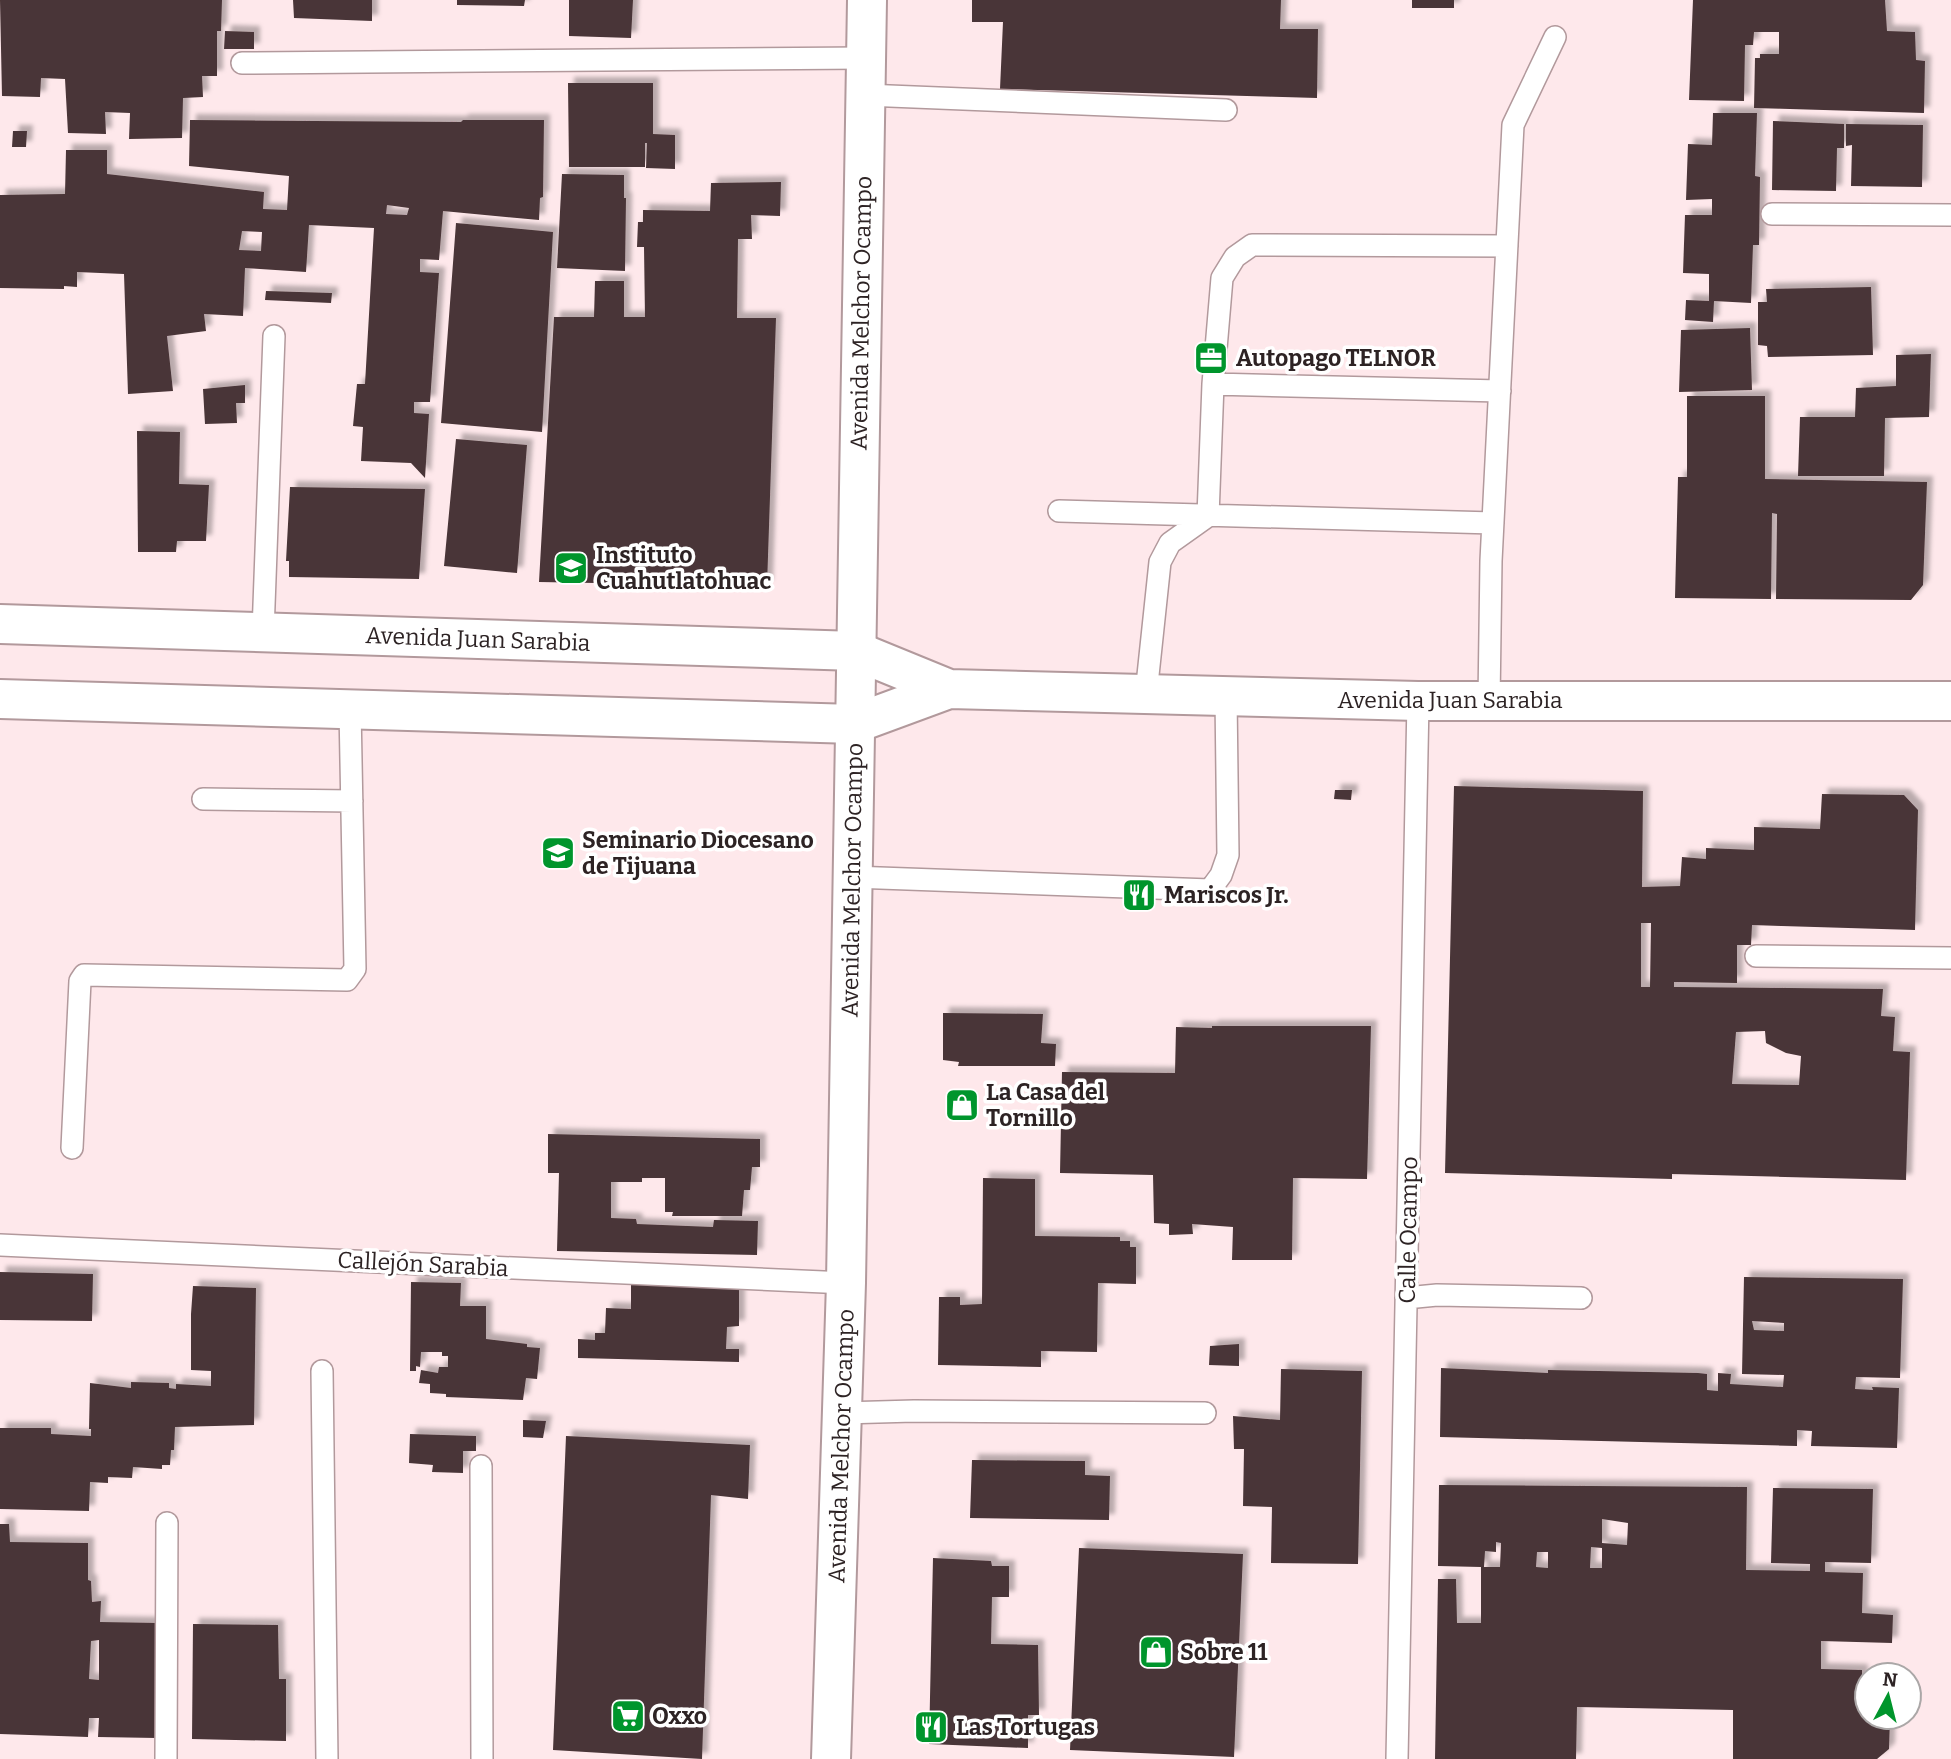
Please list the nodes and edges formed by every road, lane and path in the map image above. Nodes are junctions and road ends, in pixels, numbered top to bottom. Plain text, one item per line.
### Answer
1 (866, 0) edge
2 (1555, 37) dead end
3 (866, 58) junction
4 (242, 63) dead end
5 (865, 95) junction
6 (1226, 110) dead end
7 (1772, 214) dead end
8 (1951, 215) edge
9 (1507, 246) junction
10 (274, 336) dead end
11 (1213, 384) junction
12 (1500, 391) junction
13 (1059, 512) dead end
14 (1208, 516) junction
15 (1493, 523) junction
16 (0, 624) edge
17 (263, 632) junction
18 (856, 651) junction
19 (949, 689) junction
20 (1146, 694) junction
21 (1226, 697) junction
22 (0, 699) edge
23 (1418, 701) junction
24 (1489, 701) junction
25 (1951, 701) edge
26 (350, 709) junction
27 (854, 724) junction
28 (203, 799) dead end
29 (352, 801) junction
30 (852, 877) junction
31 (1756, 956) dead end
32 (1951, 958) edge
33 (72, 1148) dead end
34 (0, 1245) edge
35 (846, 1283) junction
36 (1406, 1298) junction
37 (1581, 1298) dead end
38 (322, 1371) dead end
39 (842, 1413) junction
40 (1205, 1413) dead end
41 (481, 1466) dead end
42 (167, 1523) dead end
43 (166, 1759) edge
44 (327, 1759) edge
45 (482, 1759) edge
46 (831, 1759) edge
47 (1397, 1759) edge

1 - 3 main road, Avenida Melchor Ocampo
2 - 9 lane
3 - 4 lane
3 - 5 main road, Avenida Melchor Ocampo
5 - 6 lane
5 - 18 main road, Avenida Melchor Ocampo
7 - 8 lane
9 - 11 lane
9 - 12 lane
10 - 17 lane
11 - 12 lane
11 - 14 lane
12 - 15 lane
13 - 14 lane
14 - 15 lane
14 - 20 lane
15 - 24 lane
16 - 17 main road, Avenida Juan Sarabia
17 - 18 main road, Avenida Juan Sarabia
18 - 19 main road, Avenida Juan Sarabia
18 - 27 main road, Avenida Melchor Ocampo
19 - 20 main road, Avenida Juan Sarabia
19 - 27 main road, Avenida Juan Sarabia
20 - 21 main road, Avenida Juan Sarabia
21 - 23 main road, Avenida Juan Sarabia
21 - 30 lane
22 - 26 main road, Avenida Juan Sarabia
23 - 24 main road, Avenida Juan Sarabia
23 - 36 lane, Calle Ocampo
24 - 25 main road, Avenida Juan Sarabia
26 - 27 main road, Avenida Juan Sarabia
26 - 29 lane
27 - 30 main road, Avenida Melchor Ocampo
28 - 29 lane
29 - 33 lane
30 - 35 main road, Avenida Melchor Ocampo
31 - 32 lane
34 - 35 lane, Callejón Sarabia
35 - 39 main road, Avenida Melchor Ocampo
36 - 37 lane
36 - 47 lane, Calle Ocampo
38 - 44 lane
39 - 40 lane
39 - 46 main road, Avenida Melchor Ocampo
41 - 45 lane
42 - 43 lane

